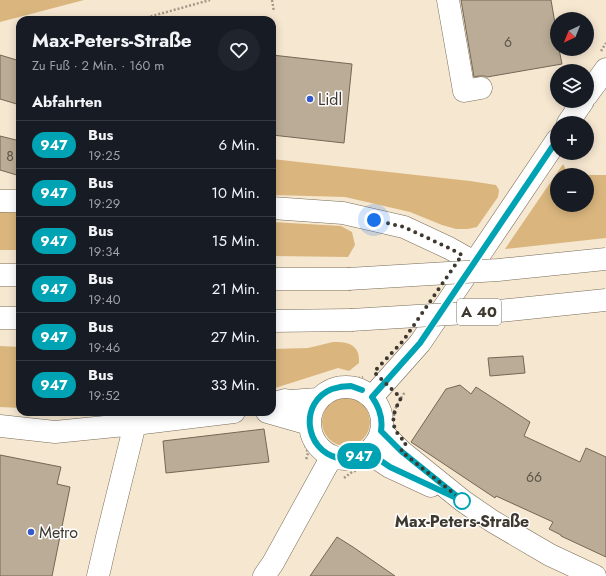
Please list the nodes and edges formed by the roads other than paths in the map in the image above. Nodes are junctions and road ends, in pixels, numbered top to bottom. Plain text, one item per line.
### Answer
1 (448, 0) edge
2 (606, 68) edge
3 (594, 85) edge
4 (481, 88) dead end
5 (550, 150) edge
6 (0, 201) edge
7 (16, 202) edge
8 (276, 208) edge
9 (606, 259) edge
10 (474, 262) junction
11 (0, 275) edge
12 (16, 275) edge
13 (276, 280) edge
14 (606, 300) edge
15 (0, 318) edge
16 (16, 318) edge
17 (276, 321) edge
18 (379, 390) junction
19 (321, 391) junction
20 (276, 411) edge
21 (201, 416) edge
22 (135, 424) junction
23 (309, 424) junction
24 (0, 426) edge
25 (387, 426) junction
26 (365, 460) junction
27 (327, 465) junction
28 (463, 501) junction
29 (98, 576) edge
30 (264, 576) edge
31 (595, 576) edge

1 - 4 main road
2 - 3 main road
5 - 10 main road
6 - 7 main road
8 - 10 main road
9 - 13 main road, bridge
10 - 18 main road
11 - 12 main road
14 - 17 main road, A 40, bridge
15 - 16 main road
18 - 19 main road
18 - 25 main road
19 - 20 main road
19 - 23 main road
20 - 23 main road
21 - 22 main road
22 - 24 main road
22 - 29 main road
23 - 27 main road
25 - 26 main road
25 - 28 main road
26 - 27 main road
26 - 28 main road
27 - 30 main road
28 - 31 main road

